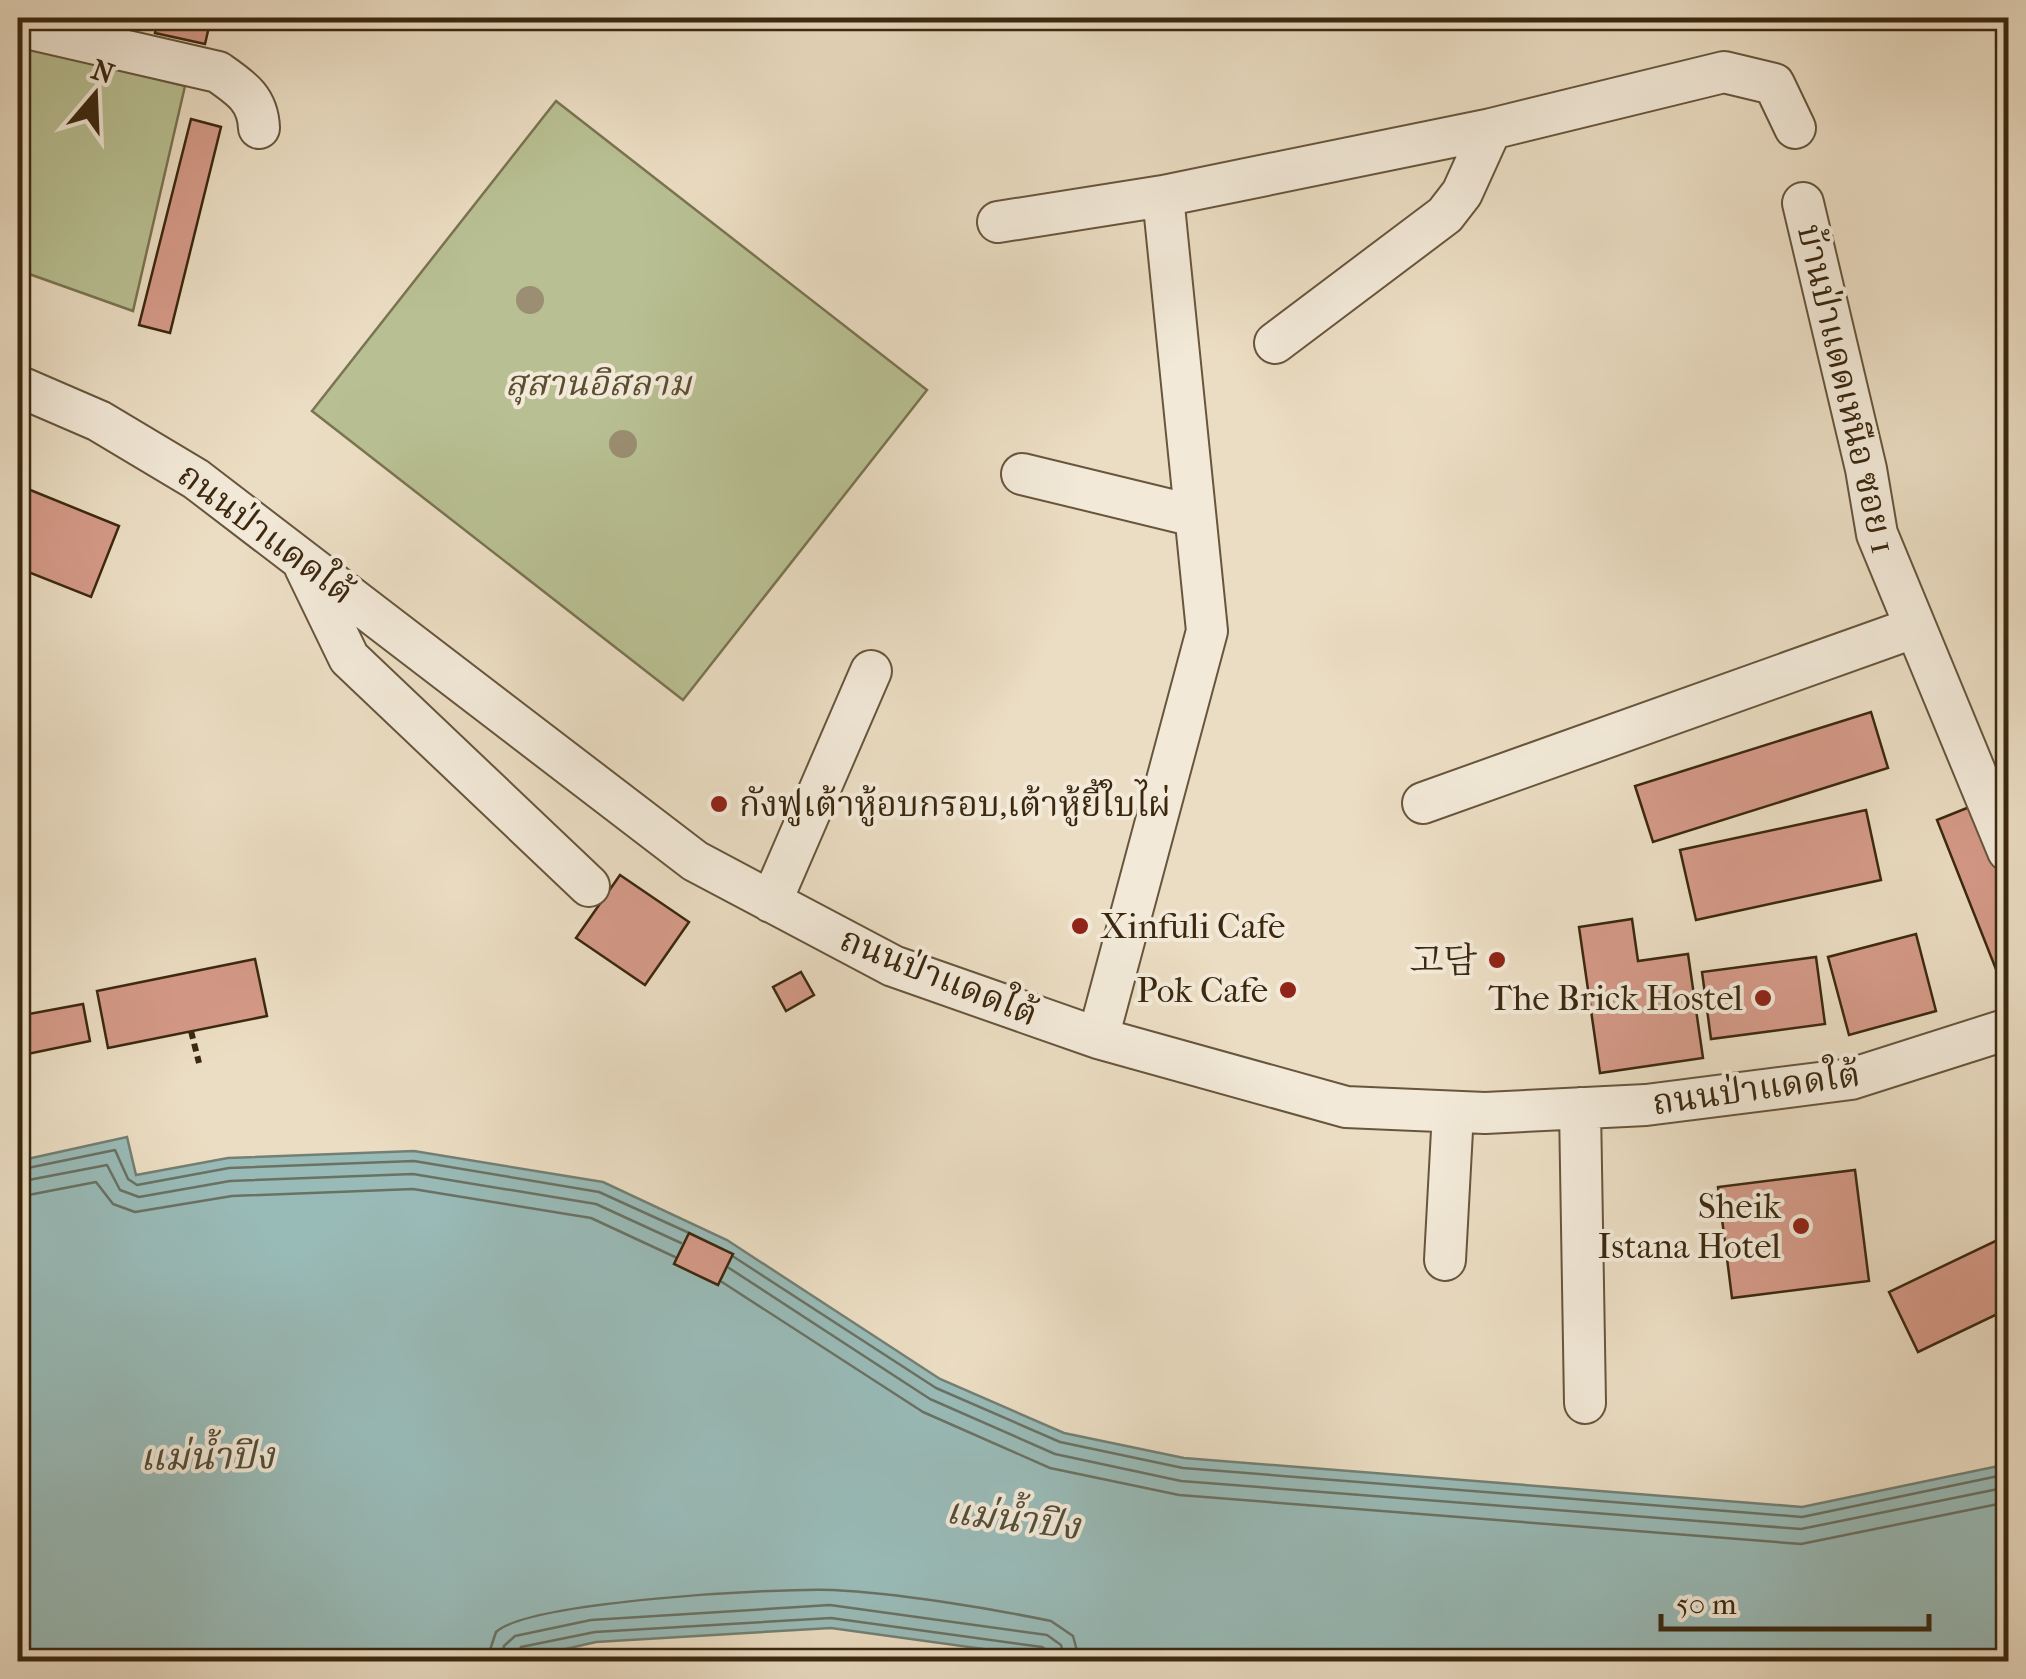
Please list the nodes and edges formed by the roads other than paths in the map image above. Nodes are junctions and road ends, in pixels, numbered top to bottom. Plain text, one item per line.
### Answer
1 (18, 26) edge
2 (259, 128) dead end
3 (1795, 128) dead end
4 (1491, 129) junction
5 (1163, 196) junction
6 (1802, 203) dead end
7 (998, 222) dead end
8 (1275, 343) dead end
9 (18, 386) edge
10 (1022, 474) dead end
11 (1195, 516) junction
12 (302, 559) junction
13 (1913, 628) junction
14 (871, 671) dead end
15 (1423, 802) dead end
16 (2008, 850) edge
17 (589, 886) dead end
18 (771, 902) junction
19 (2008, 1029) edge
20 (1098, 1038) junction
21 (1580, 1108) junction
22 (1453, 1112) junction
23 (1445, 1260) dead end
24 (1585, 1403) dead end

1 - 2 street
3 - 4 street
4 - 5 street
4 - 8 street
5 - 7 street
5 - 11 street
6 - 13 street, บ้านป่าแดดเหนือ ซอย 1
9 - 12 street, ถนนป่าแดดใต้
10 - 11 street
11 - 20 street
12 - 17 street
12 - 18 street, ถนนป่าแดดใต้
13 - 15 street
13 - 16 street, บ้านป่าแดดเหนือ ซอย 1
14 - 18 street
18 - 20 street, ถนนป่าแดดใต้
19 - 21 street, ถนนป่าแดดใต้
20 - 22 street, ถนนป่าแดดใต้
21 - 22 street, ถนนป่าแดดใต้
21 - 24 street
22 - 23 street

